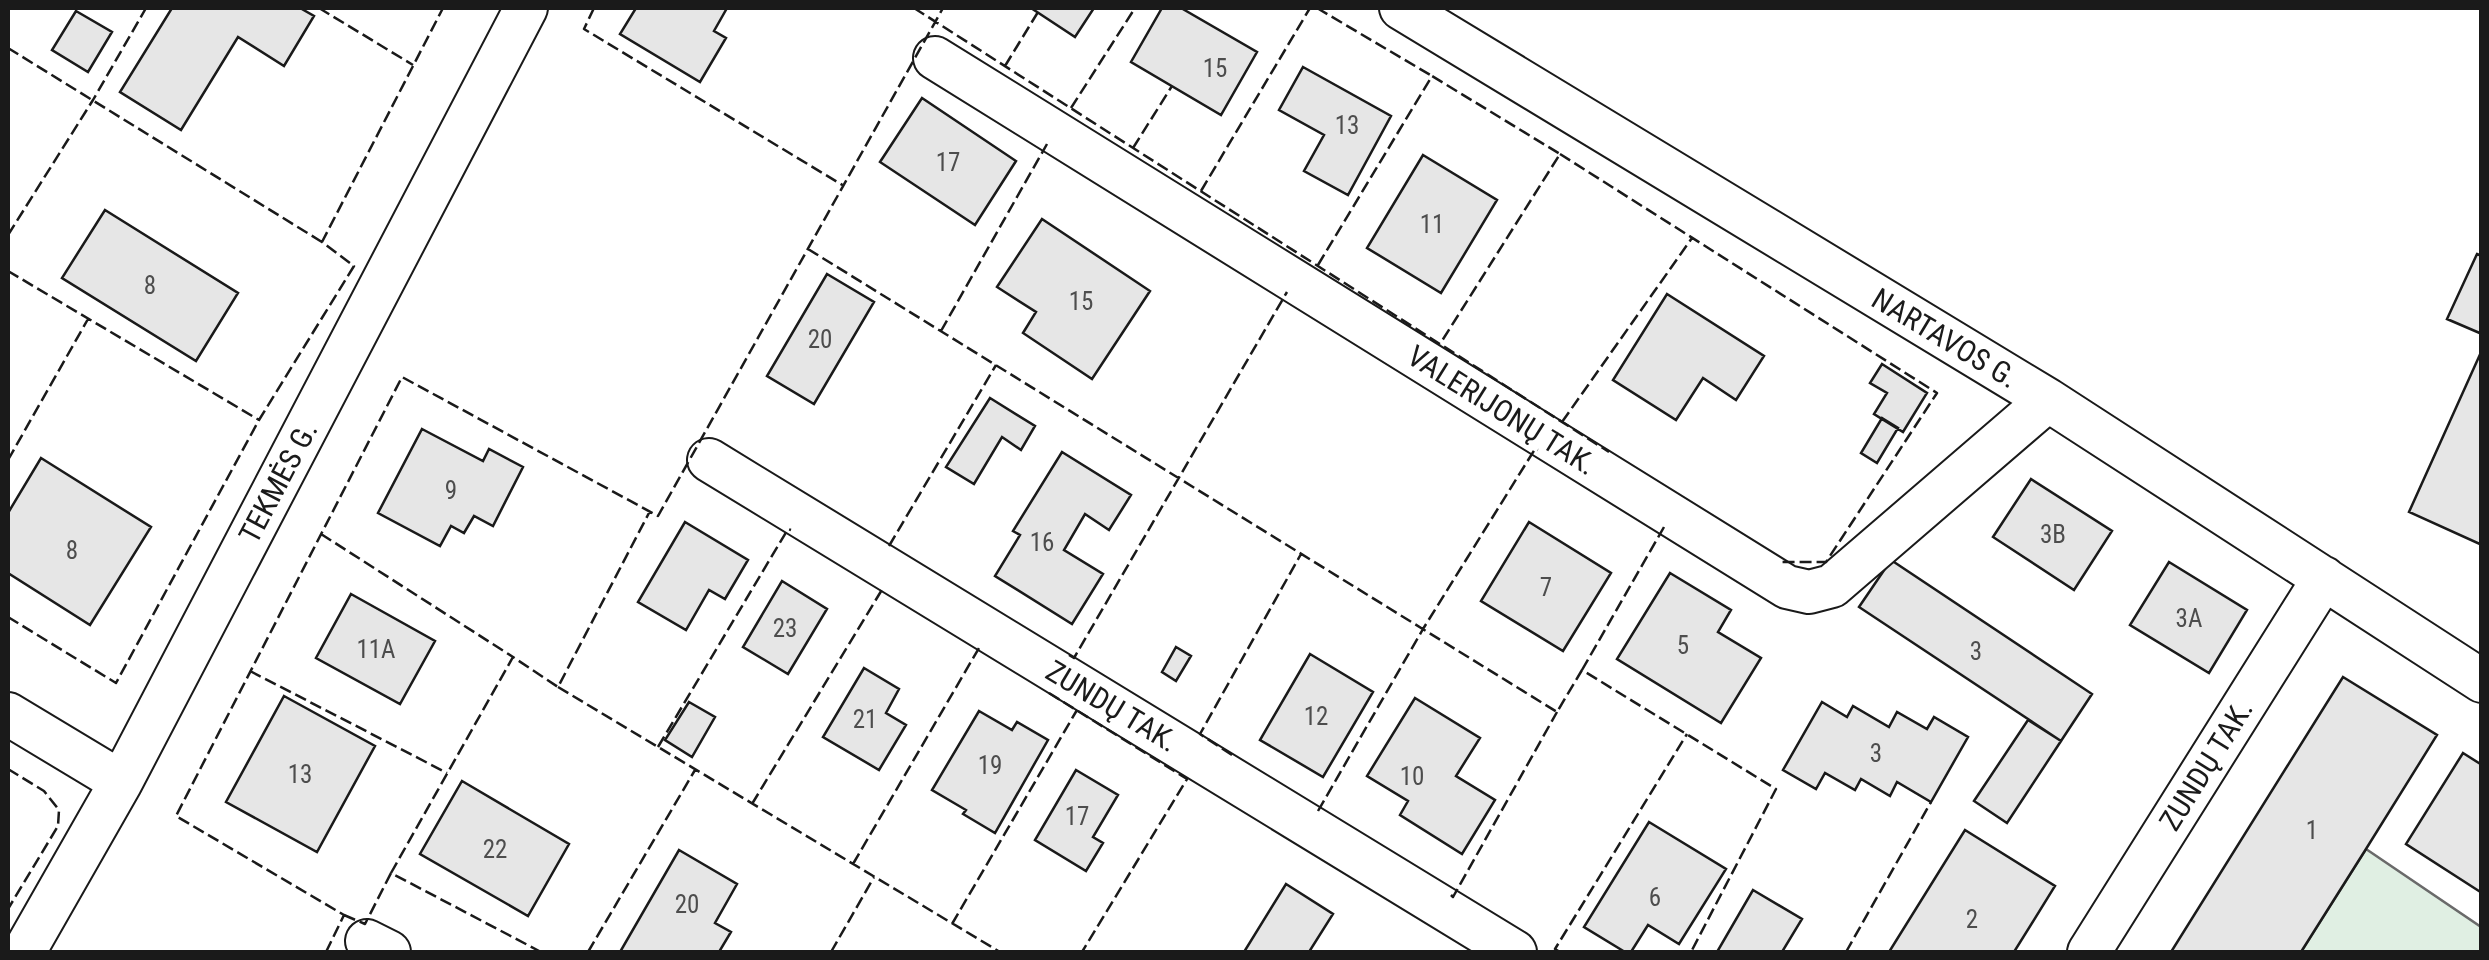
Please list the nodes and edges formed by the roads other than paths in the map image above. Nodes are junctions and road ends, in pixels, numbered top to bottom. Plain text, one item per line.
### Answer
1 (526, 8) edge
2 (1401, 8) edge
3 (935, 58) dead end
4 (2048, 400) junction
5 (709, 460) dead end
6 (2324, 578) junction
7 (2482, 680) edge
8 (8, 714) edge
9 (121, 782) junction
10 (24, 952) edge
11 (1515, 952) edge
12 (2088, 952) edge

1 - 9 street, TEKMĖS G.
2 - 4 street, NARTAVOS G.
3 - 4 street, VALERIJONŲ TAK.
4 - 6 street, NARTAVOS G.
5 - 11 street, ZUNDŲ TAK.
6 - 7 street, NARTAVOS G.
6 - 12 street, ZUNDŲ TAK.
8 - 9 street
9 - 10 street, TEKMĖS G.

